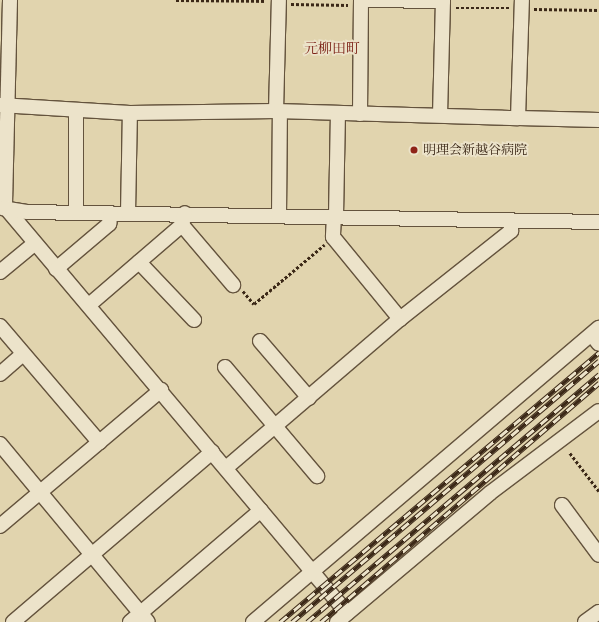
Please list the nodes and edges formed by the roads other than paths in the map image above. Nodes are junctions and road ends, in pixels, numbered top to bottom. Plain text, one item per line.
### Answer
1 (10, 0) edge
2 (522, 0) edge
3 (443, 1) edge
4 (279, 2) edge
5 (363, 2) edge
6 (4, 105) edge
7 (76, 110) junction
8 (278, 111) junction
9 (130, 113) junction
10 (338, 113) junction
11 (360, 114) junction
12 (440, 115) junction
13 (518, 118) junction
14 (599, 120) edge
15 (2, 208) edge
16 (76, 212) junction
17 (111, 213) junction
18 (128, 213) junction
19 (279, 216) junction
20 (335, 216) junction
21 (183, 219) junction
22 (511, 220) junction
23 (599, 222) edge
24 (34, 244) junction
25 (139, 262) junction
26 (56, 269) junction
27 (0, 272) edge
28 (233, 285) road end
29 (89, 305) junction
30 (400, 319) junction
31 (194, 320) dead end
32 (0, 326) edge
33 (597, 336) edge
34 (260, 341) dead end
35 (23, 354) junction
36 (225, 367) dead end
37 (0, 374) edge
38 (160, 390) junction
39 (309, 398) junction
40 (599, 411) edge
41 (276, 426) junction
42 (99, 442) junction
43 (0, 444) edge
44 (212, 452) junction
45 (226, 468) junction
46 (317, 476) dead end
47 (40, 492) junction
48 (562, 505) dead end
49 (261, 510) junction
50 (0, 526) edge
51 (92, 555) junction
52 (599, 555) edge
53 (312, 571) junction
54 (599, 612) edge
55 (342, 618) edge
56 (140, 619) edge
57 (13, 622) edge
58 (253, 622) edge
59 (585, 622) edge

1 - 6 street
2 - 13 street
3 - 5 street
3 - 12 street
4 - 8 street
5 - 11 street
6 - 7 street
6 - 15 street
7 - 9 street
7 - 16 street
8 - 9 street
8 - 10 street
8 - 19 street
9 - 18 street
10 - 11 street
10 - 20 street
11 - 12 street
12 - 13 street
13 - 14 street
15 - 16 street
15 - 24 street
16 - 17 street
17 - 18 street
17 - 26 street
18 - 21 street
19 - 20 street
19 - 21 street
20 - 22 street
20 - 30 street
21 - 25 street
21 - 28 street
22 - 23 street
22 - 30 street
24 - 26 street
24 - 27 street
25 - 29 street
25 - 31 street
26 - 29 street
29 - 38 street
30 - 39 street
32 - 35 street
33 - 53 street
34 - 39 street
35 - 37 street
35 - 42 street
36 - 41 street
38 - 42 street
38 - 44 street
39 - 41 street
40 - 55 street
41 - 45 street
41 - 46 street
42 - 47 street
43 - 47 street
44 - 45 street
44 - 51 street
45 - 49 street
47 - 50 street
47 - 51 street
48 - 52 street
49 - 53 street
49 - 56 street
51 - 56 street
51 - 57 street
53 - 55 street
53 - 58 street
54 - 59 street

